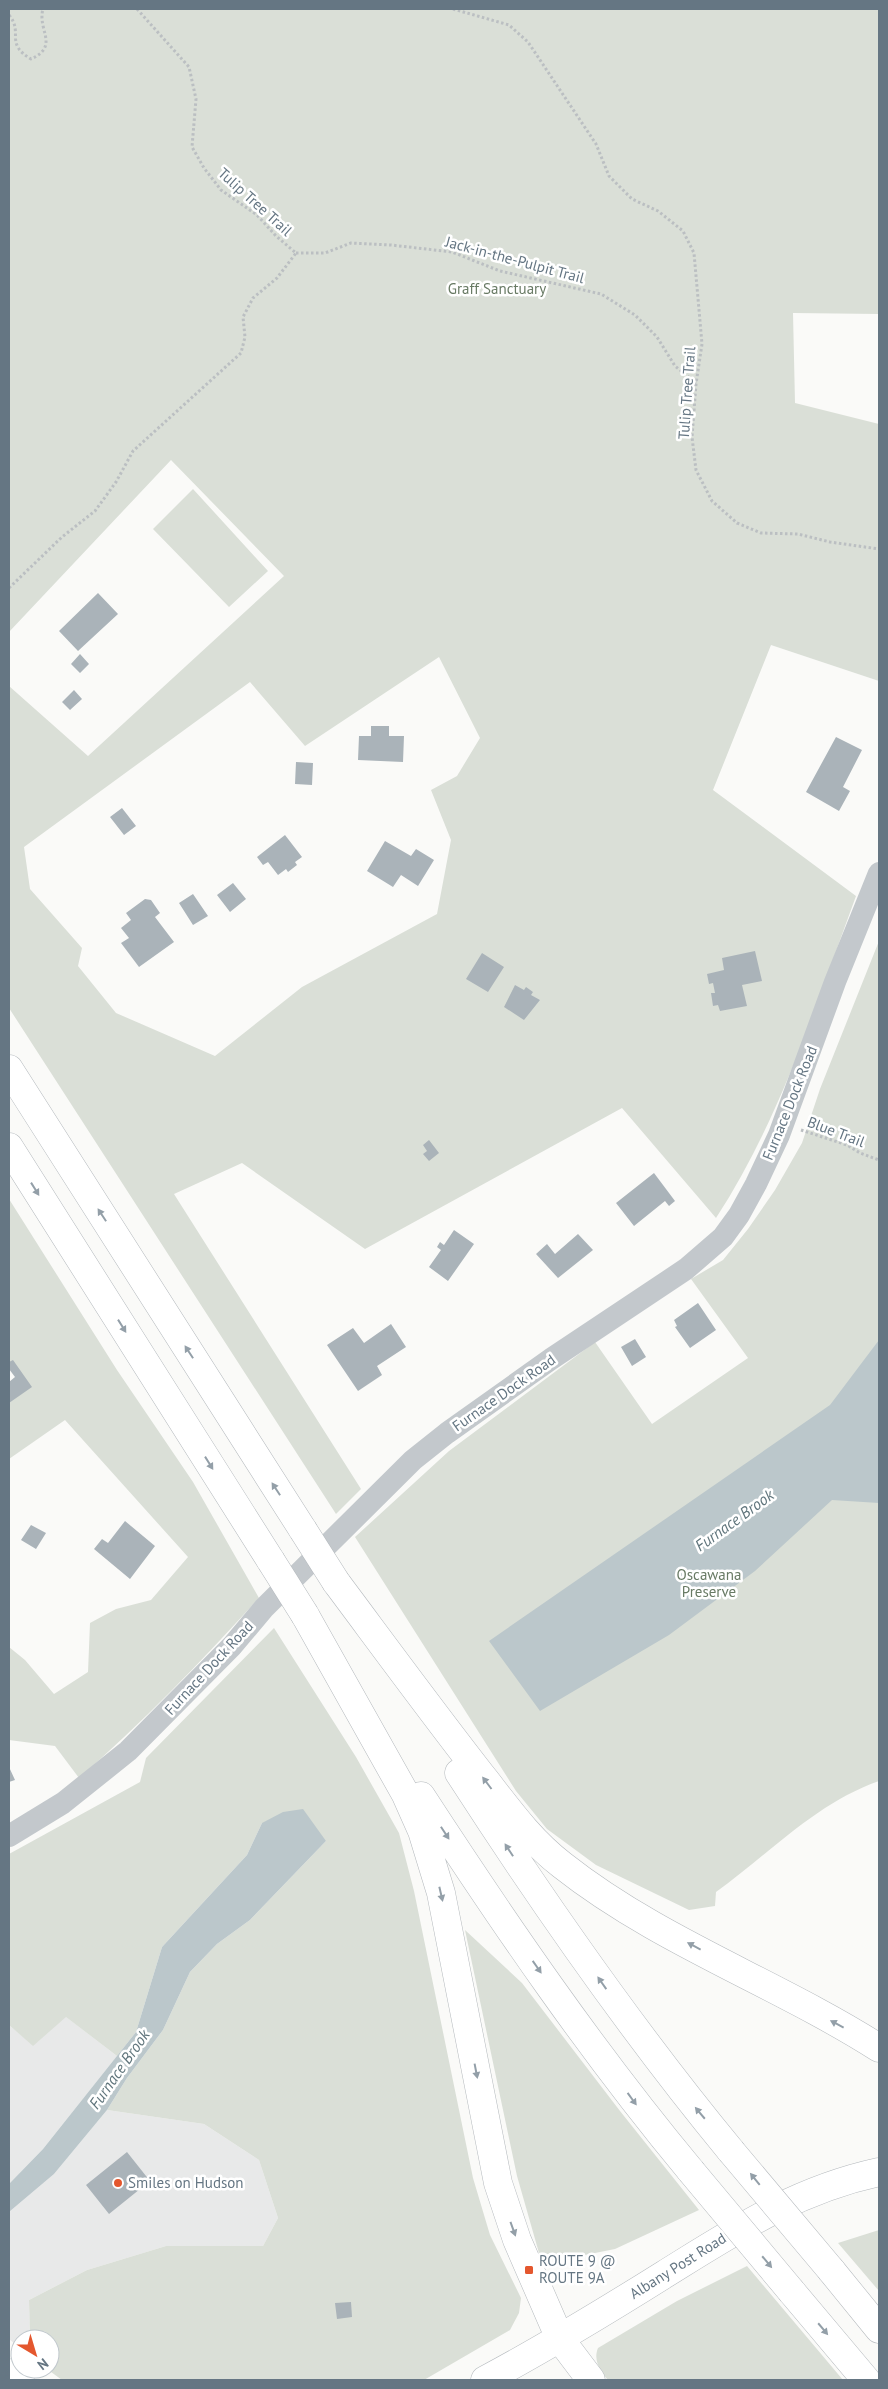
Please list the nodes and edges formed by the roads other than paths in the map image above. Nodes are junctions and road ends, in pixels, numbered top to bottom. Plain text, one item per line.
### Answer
1 (879, 872) edge
2 (9, 1069) edge
3 (9, 1148) edge
4 (336, 1582) junction
5 (305, 1615) junction
6 (9, 1836) edge
7 (879, 2048) edge
8 (879, 2172) edge
9 (879, 2329) edge
10 (560, 2339) junction
11 (9, 2373) edge
12 (20, 2380) edge
13 (487, 2380) edge
14 (591, 2380) edge
15 (866, 2380) edge

1 - 6 street, Furnace Dock Road
4 -> 2 main road, bridge
3 -> 5 main road, bridge
7 -> 4 main road
9 -> 4 main road, bridge
5 -> 10 main road
5 -> 15 main road, bridge
8 - 10 main road, Albany Post Road
10 - 13 main road, Albany Post Road
10 - 14 main road
11 - 12 main road

